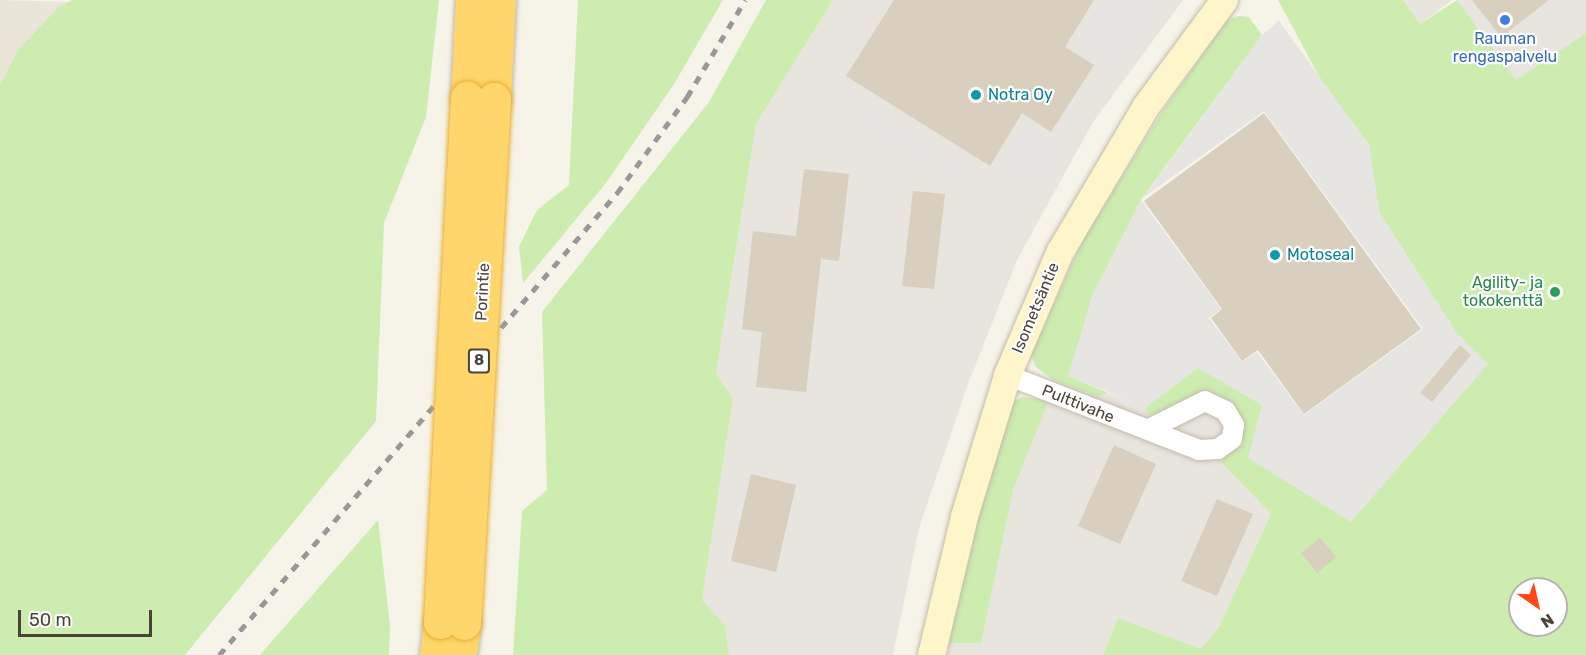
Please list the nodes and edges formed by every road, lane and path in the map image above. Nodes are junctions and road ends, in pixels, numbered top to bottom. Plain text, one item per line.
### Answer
1 (472, 0) edge
2 (499, 0) edge
3 (1224, 0) edge
4 (480, 98) junction
5 (1007, 375) junction
6 (1150, 428) dead end
7 (455, 634) edge
8 (436, 655) edge
9 (931, 655) edge

1 - 4 highway, Porintie / 8
2 - 4 highway, Porintie / 8
3 - 5 main road, Isometsäntie
4 - 7 highway, Porintie / 8, bridge
5 - 6 street, Pulttivahe
5 - 9 main road, Isometsäntie
7 - 8 highway, Porintie / 8

